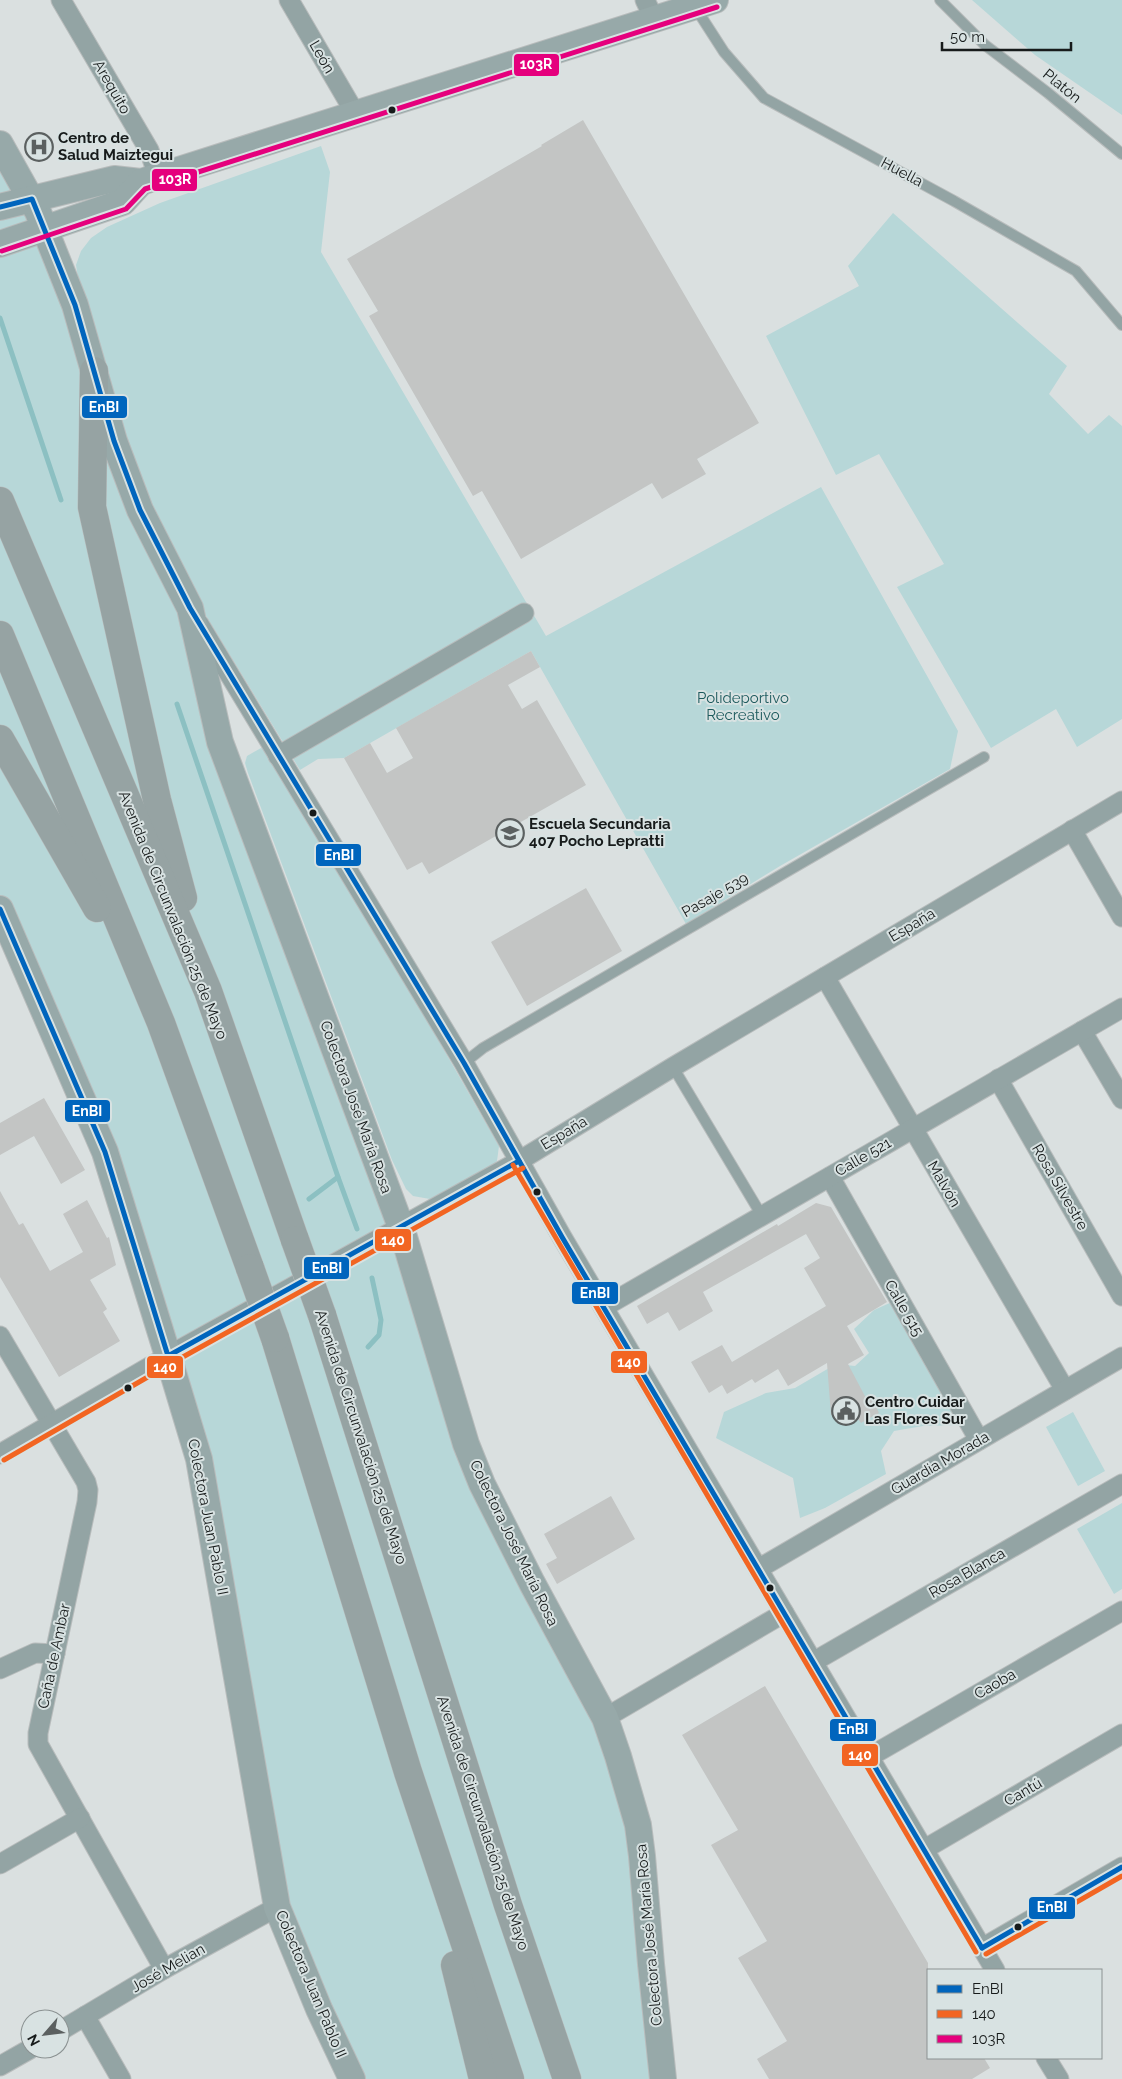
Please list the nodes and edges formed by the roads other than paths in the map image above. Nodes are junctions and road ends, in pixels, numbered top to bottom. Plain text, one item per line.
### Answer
1 (61, 0) edge
2 (290, 0) edge
3 (940, 0) edge
4 (705, 3) edge
5 (649, 10) edge
6 (355, 113) junction
7 (0, 144) edge
8 (1122, 154) edge
9 (150, 179) junction
10 (32, 199) junction
11 (0, 207) edge
12 (45, 229) junction
13 (0, 244) edge
14 (1122, 325) edge
15 (94, 372) junction
16 (0, 501) edge
17 (190, 608) junction
18 (524, 613) dead end
19 (0, 635) edge
20 (0, 739) edge
21 (278, 756) junction
22 (984, 757) dead end
23 (1122, 801) edge
24 (1072, 830) junction
25 (0, 909) edge
26 (1122, 917) edge
27 (824, 977) junction
28 (208, 991) junction
29 (1122, 1008) edge
30 (161, 1023) junction
31 (1082, 1031) junction
32 (464, 1063) junction
33 (673, 1067) junction
34 (998, 1079) junction
35 (1122, 1100) edge
36 (912, 1129) junction
37 (519, 1161) junction
38 (830, 1177) junction
39 (762, 1216) junction
40 (401, 1227) junction
41 (1122, 1296) edge
42 (604, 1307) junction
43 (0, 1336) edge
44 (168, 1356) junction
45 (1122, 1357) edge
46 (1065, 1390) junction
47 (52, 1424) junction
48 (979, 1440) junction
49 (0, 1454) edge
50 (1122, 1484) edge
51 (758, 1568) junction
52 (1122, 1611) edge
53 (784, 1613) junction
54 (55, 1654) junction
55 (813, 1662) junction
56 (0, 1669) edge
57 (605, 1718) junction
58 (1122, 1734) edge
59 (869, 1757) junction
60 (408, 1772) junction
61 (80, 1818) junction
62 (923, 1850) junction
63 (0, 1864) edge
64 (1122, 1867) edge
65 (277, 1907) junction
66 (982, 1948) junction
67 (164, 1969) junction
68 (994, 1969) edge
69 (85, 2016) junction
70 (70, 2025) edge
71 (20, 2055) edge
72 (1047, 2059) edge
73 (0, 2066) edge
74 (1057, 2078) edge
75 (121, 2079) edge
76 (352, 2079) edge
77 (483, 2079) edge
78 (510, 2079) edge
79 (567, 2079) edge
80 (663, 2079) edge

1 - 9 street, Arequito
2 - 6 street, León
3 - 8 lane, Platón
4 - 5 main road
4 - 14 lane, Huella
5 - 6 main road
6 - 9 main road
7 - 10 main road, Colectora José María Rosa
9 - 10 main road
9 - 12 main road
10 - 11 main road
10 - 12 main road, Colectora José María Rosa
12 - 13 main road
12 - 15 main road, Colectora José María Rosa
15 - 17 main road, Colectora José María Rosa
15 - 28 highway
16 - 28 highway, Avenida de Circunvalación 25 de Mayo
17 - 21 street
17 - 40 main road, Colectora José María Rosa
18 - 21 street
19 - 30 highway
20 - 30 highway
21 - 32 street
22 - 32 lane, Pasaje 539
23 - 24 street, España
24 - 26 street
24 - 27 street, España
25 - 44 main road, Colectora Juan Pablo II
27 - 33 street, España
27 - 36 street, Malvón
28 - 79 highway, Avenida de Circunvalación 25 de Mayo, bridge
29 - 31 street, Calle 521
30 - 60 highway, bridge
31 - 34 street, Calle 521
31 - 35 street
32 - 37 street
33 - 37 street, España
33 - 39 lane
34 - 36 street, Calle 521
34 - 41 street, Rosa Silvestre
36 - 38 street, Calle 521
36 - 46 street, Malvón
37 - 40 street, España
37 - 42 street
38 - 39 street, Calle 521
38 - 48 street, Calle 515
39 - 42 street, Calle 521
40 - 44 street, España
40 - 57 main road, Colectora José María Rosa
42 - 51 street
43 - 47 street, Caña de Ambar
44 - 47 street, España
44 - 65 main road, Colectora Juan Pablo II
45 - 46 street, Guardia Morada
46 - 48 street, Guardia Morada
47 - 49 street, España
47 - 54 street, Caña de Ambar
48 - 51 street, Guardia Morada
50 - 55 street, Rosa Blanca
51 - 53 street
52 - 59 street, Caoba
53 - 55 street
53 - 57 street
54 - 56 street
54 - 61 street, Caña de Ambar
55 - 59 street
57 - 80 main road, Colectora José María Rosa
58 - 62 street, Cantú
59 - 62 street
60 - 77 highway
60 - 78 highway
61 - 63 street
61 - 67 street, Caña de Ambar
62 - 66 street
64 - 66 street
65 - 67 street, José Melian
65 - 76 main road, Colectora Juan Pablo II
66 - 68 street
67 - 69 street, José Melian
69 - 70 street, José Melian
69 - 75 street
71 - 73 street
72 - 74 street

